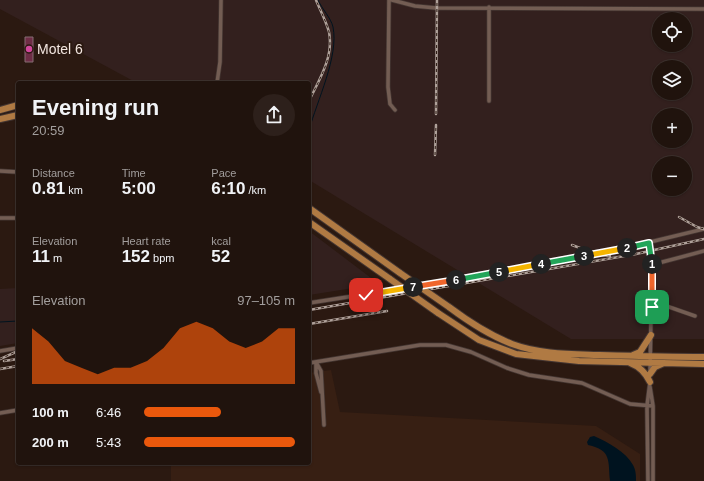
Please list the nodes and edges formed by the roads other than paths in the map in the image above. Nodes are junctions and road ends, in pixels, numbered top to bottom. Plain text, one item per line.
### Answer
1 (221, 0) edge
2 (390, 0) edge
3 (489, 7) junction
4 (704, 9) edge
5 (217, 81) edge
6 (488, 101) dead end
7 (16, 106) edge
8 (0, 110) edge
9 (395, 110) dead end
10 (16, 115) edge
11 (0, 119) edge
12 (0, 171) edge
13 (16, 171) edge
14 (311, 209) edge
15 (0, 218) edge
16 (16, 218) edge
17 (311, 223) edge
18 (704, 229) edge
19 (649, 243) junction
20 (704, 251) edge
21 (652, 265) junction
22 (652, 302) junction
23 (311, 303) edge
24 (696, 316) dead end
25 (651, 335) junction
26 (16, 348) edge
27 (0, 352) edge
28 (632, 356) junction
29 (704, 357) edge
30 (651, 359) junction
31 (627, 361) junction
32 (316, 362) junction
33 (666, 362) junction
34 (311, 363) edge
35 (704, 364) edge
36 (650, 374) junction
37 (650, 382) junction
38 (647, 406) junction
39 (653, 406) junction
40 (16, 410) edge
41 (0, 413) edge
42 (324, 425) dead end
43 (648, 481) edge
44 (653, 481) edge

1 - 5 street
2 - 3 street
2 - 9 street
3 - 4 street
3 - 6 street
7 - 8 highway
10 - 11 highway
12 - 13 street
14 - 28 highway, bridge
15 - 16 street
17 - 31 highway, bridge
18 - 19 street
19 - 21 street
19 - 23 street
20 - 21 street
21 - 22 street
22 - 24 street
22 - 25 street
25 - 28 highway
25 - 30 street
26 - 27 street
28 - 30 highway
29 - 30 highway
30 - 31 highway
30 - 33 highway
30 - 36 street
31 - 37 highway
32 - 34 street
32 - 38 street
32 - 42 street
33 - 35 highway
33 - 36 highway
36 - 37 street
37 - 38 street
37 - 39 street
38 - 39 street
38 - 43 street
39 - 44 street
40 - 41 street

